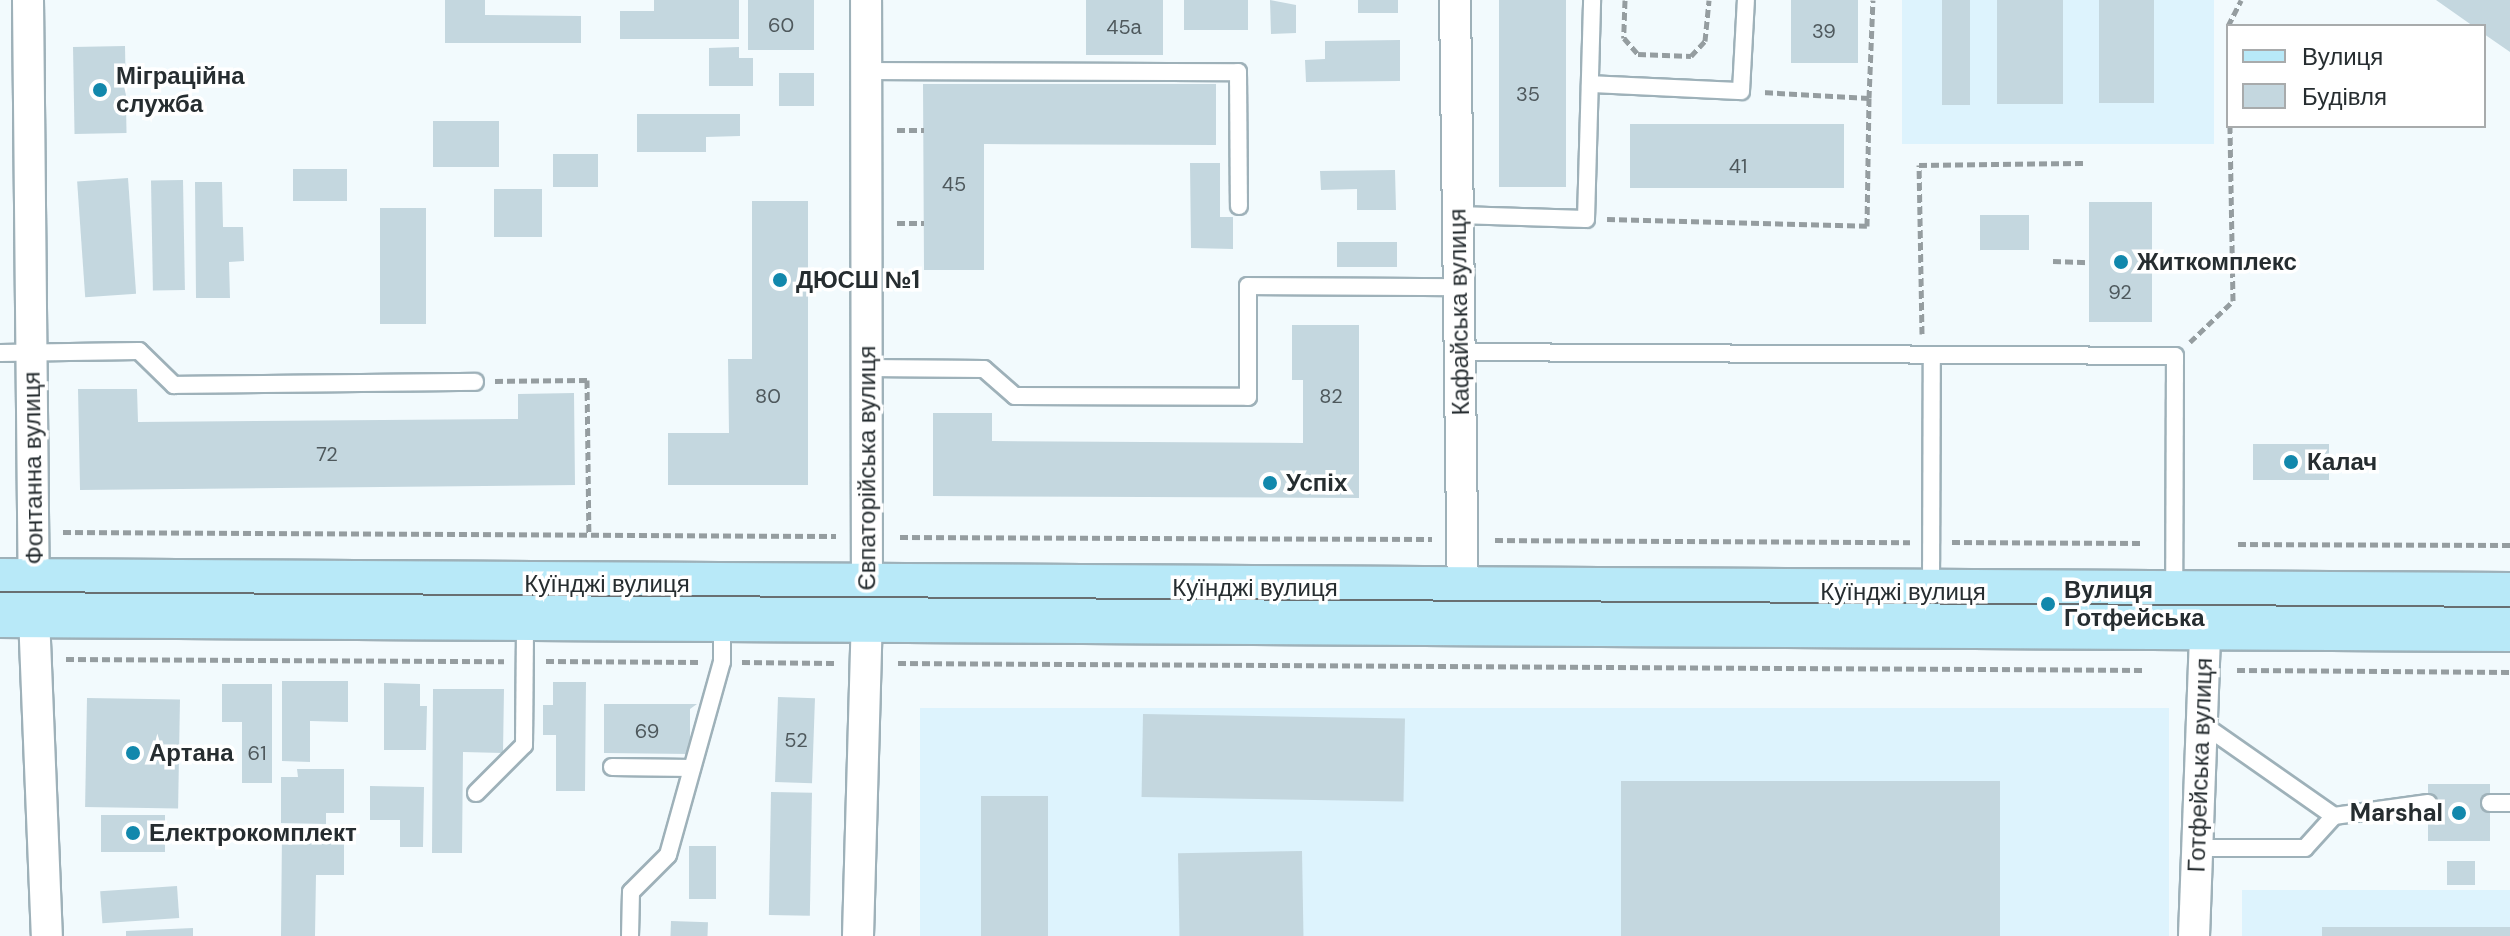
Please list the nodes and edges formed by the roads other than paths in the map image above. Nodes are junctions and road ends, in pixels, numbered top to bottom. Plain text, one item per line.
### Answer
1 (28, 0) edge
2 (866, 0) edge
3 (1455, 0) edge
4 (1592, 0) edge
5 (1746, 0) edge
6 (866, 71) junction
7 (1590, 84) junction
8 (1239, 206) dead end
9 (1458, 215) junction
10 (1459, 287) junction
11 (32, 352) junction
12 (1460, 352) junction
13 (0, 353) edge
14 (1927, 355) junction
15 (867, 368) junction
16 (475, 382) road end
17 (2510, 595) edge
18 (17, 598) edge
19 (525, 601) junction
20 (722, 602) junction
21 (867, 603) junction
22 (1464, 606) junction
23 (1931, 609) junction
24 (2190, 611) junction
25 (2510, 629) edge
26 (2199, 721) junction
27 (612, 767) dead end
28 (692, 768) junction
29 (476, 793) dead end
30 (2428, 803) dead end
31 (2490, 803) dead end
32 (2510, 803) edge
33 (2334, 816) junction
34 (2196, 848) junction
35 (47, 936) edge
36 (630, 936) edge
37 (858, 936) edge
38 (2194, 936) edge

1 - 11 street, Фонтанна вулиця
2 - 6 street, Євпаторійська вулиця
3 - 9 street, Кафайська вулиця
4 - 7 lane
5 - 7 lane
6 - 8 lane
6 - 15 street, Євпаторійська вулиця
7 - 9 lane
9 - 10 street, Кафайська вулиця
10 - 12 street, Кафайська вулиця
10 - 15 lane
11 - 13 lane
11 - 16 lane
11 - 18 street, Фонтанна вулиця
12 - 14 lane
12 - 22 street, Кафайська вулиця
14 - 23 lane
14 - 24 lane
15 - 21 street, Євпаторійська вулиця
17 - 24 main road, Куїнджі вулиця
18 - 19 main road, Куїнджі вулиця
18 - 35 street, Фонтанна вулиця
19 - 20 main road, Куїнджі вулиця
19 - 29 lane
20 - 21 main road, Куїнджі вулиця
20 - 28 lane
21 - 22 main road, Куїнджі вулиця
21 - 37 street, Євпаторійська вулиця
22 - 23 main road, Куїнджі вулиця
23 - 24 main road, Куїнджі вулиця
24 - 25 main road, Куїнджі вулиця
24 - 26 street, Готфейська вулиця
26 - 33 lane
26 - 34 street, Готфейська вулиця
27 - 28 lane
28 - 36 lane
30 - 33 lane
31 - 32 lane
33 - 34 lane
34 - 38 street, Готфейська вулиця

